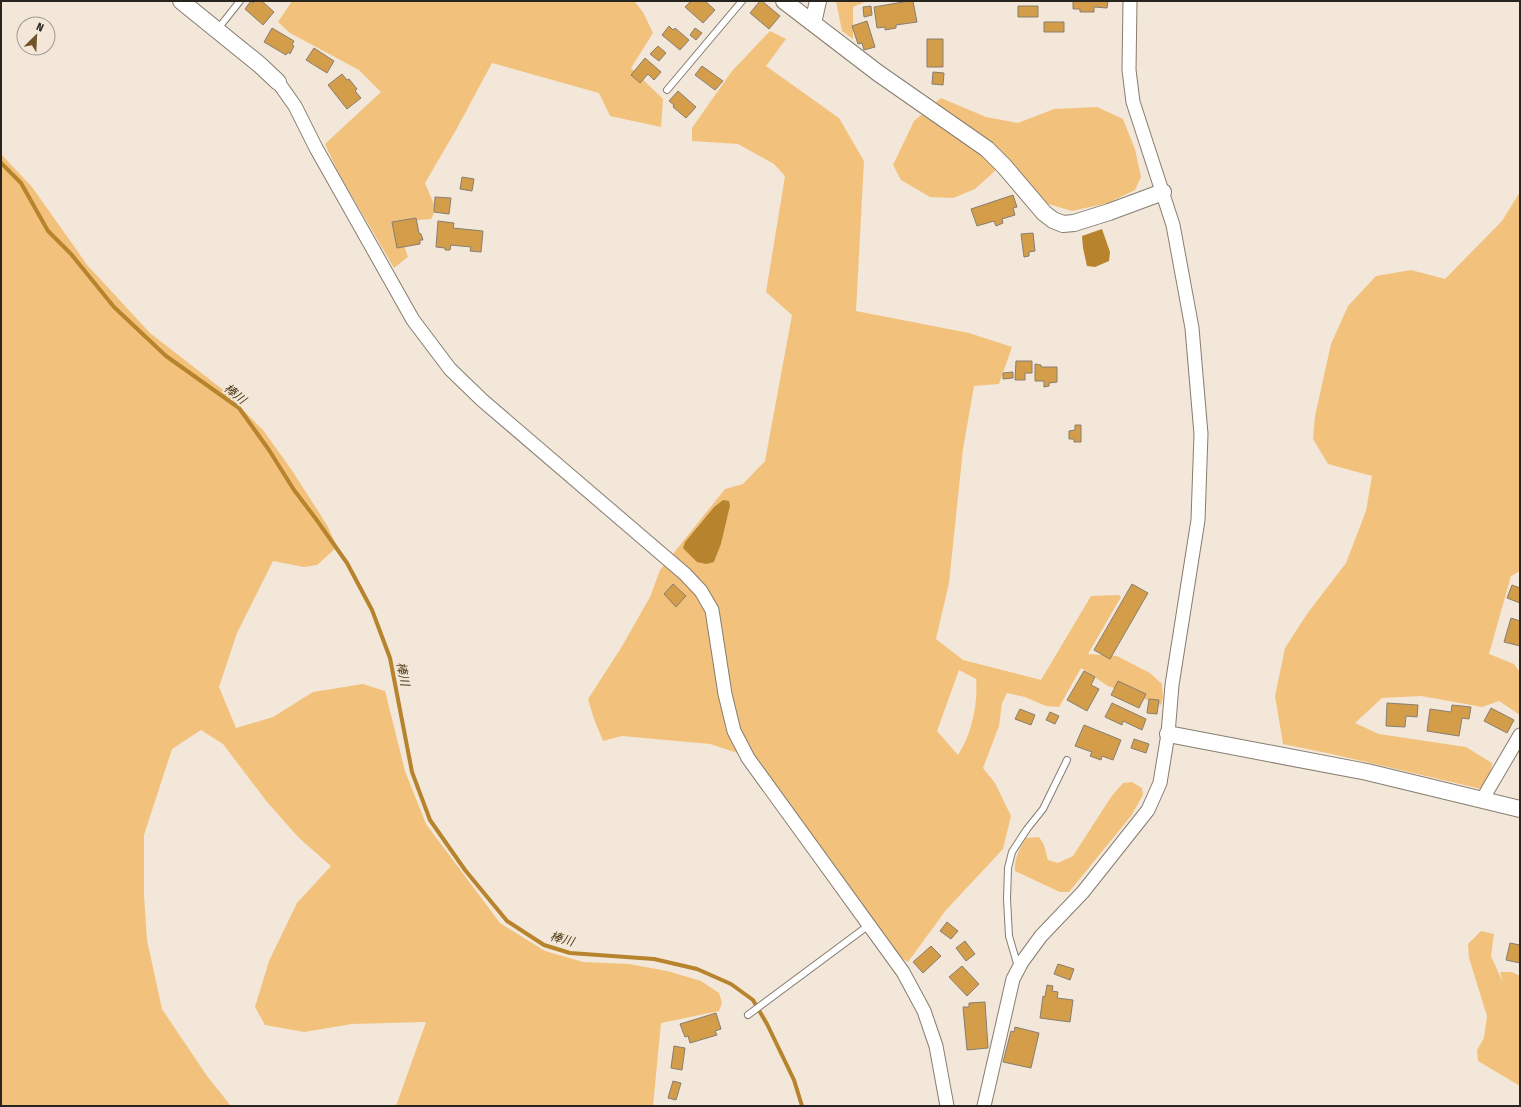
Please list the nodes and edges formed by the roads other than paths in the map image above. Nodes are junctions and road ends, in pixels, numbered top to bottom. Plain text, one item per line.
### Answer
1 (181, 1) edge
2 (240, 1) edge
3 (742, 1) edge
4 (784, 1) edge
5 (818, 1) edge
6 (1130, 1) edge
7 (814, 23) junction
8 (217, 30) junction
9 (278, 82) joint
10 (666, 90) dead end
11 (1163, 192) junction
12 (1168, 734) junction
13 (1520, 735) edge
14 (1067, 760) dead end
15 (1482, 800) junction
16 (1520, 809) edge
17 (869, 925) junction
18 (1019, 968) junction
19 (748, 1015) dead end
20 (947, 1106) edge
21 (984, 1106) edge

1 - 8 street
2 - 8 lane
3 - 10 lane
4 - 7 street
5 - 7 street
6 - 11 street
7 - 11 street
8 - 9 street
9 - 17 street
11 - 12 street
12 - 15 street
12 - 18 street
13 - 15 street
14 - 18 lane
15 - 16 street
17 - 19 lane
17 - 20 street
18 - 21 street

